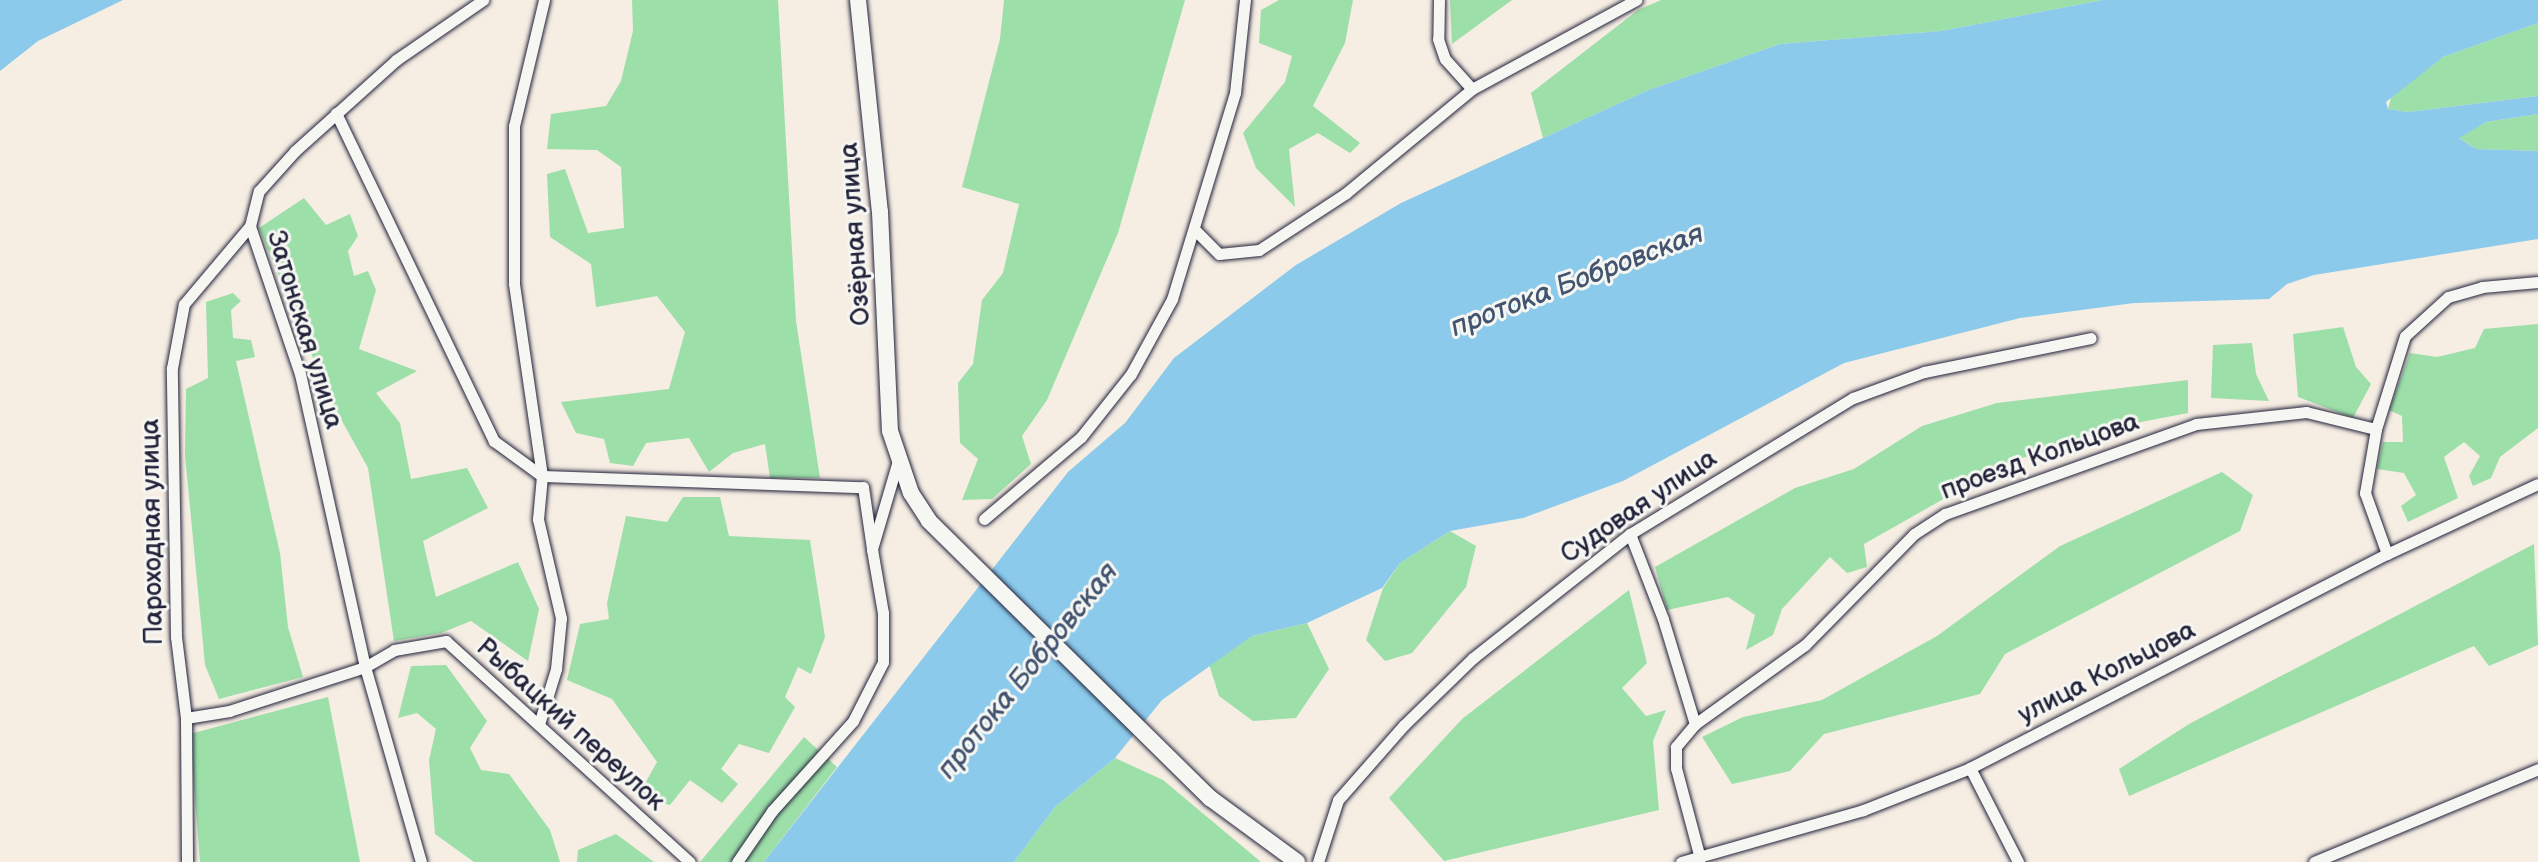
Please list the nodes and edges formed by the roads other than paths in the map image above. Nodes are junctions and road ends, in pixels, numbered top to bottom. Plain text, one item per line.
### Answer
1 (483, 0) edge
2 (544, 0) edge
3 (858, 0) edge
4 (1245, 0) edge
5 (1439, 0) edge
6 (1636, 0) edge
7 (1472, 89) junction
8 (336, 113) junction
9 (250, 226) junction
10 (1195, 230) junction
11 (2538, 282) edge
12 (2091, 338) dead end
13 (2376, 429) junction
14 (897, 464) junction
15 (542, 476) junction
16 (2538, 484) edge
17 (984, 519) dead end
18 (1630, 534) junction
19 (872, 549) junction
20 (2387, 554) junction
21 (365, 667) junction
22 (186, 718) junction
23 (539, 724) junction
24 (1695, 724) junction
25 (1970, 768) junction
26 (2538, 769) edge
27 (1700, 858) junction
28 (187, 862) edge
29 (421, 862) edge
30 (690, 862) edge
31 (737, 862) edge
32 (1297, 862) edge
33 (1318, 862) edge
34 (1681, 862) edge
35 (2018, 862) edge
36 (2314, 862) edge

1 - 8 street, Затонская улица
2 - 15 street
3 - 14 street, Озёрная улица
4 - 10 street
5 - 7 street
6 - 7 street
7 - 10 street
8 - 9 street, Затонская улица
8 - 15 street
9 - 21 street, Затонская улица
9 - 22 street, Пароходная улица
10 - 17 street
11 - 13 street
12 - 18 street, Судовая улица
13 - 20 street
13 - 24 street, проезд Кольцова
14 - 19 street, Озёрная улица
14 - 32 street, Озёрная улица
15 - 19 street
15 - 23 street
16 - 20 street, улица Кольцова
18 - 24 street
18 - 33 street, Судовая улица
19 - 31 street, Озёрная улица
20 - 25 street, улица Кольцова
21 - 22 street, Рыбацкий переулок
21 - 23 street, Рыбацкий переулок
21 - 29 street, Затонская улица
22 - 28 street, Пароходная улица
23 - 30 street, Рыбацкий переулок
24 - 27 street, проезд Кольцова
25 - 27 street, улица Кольцова
25 - 35 street
26 - 36 street
27 - 34 street, улица Кольцова

